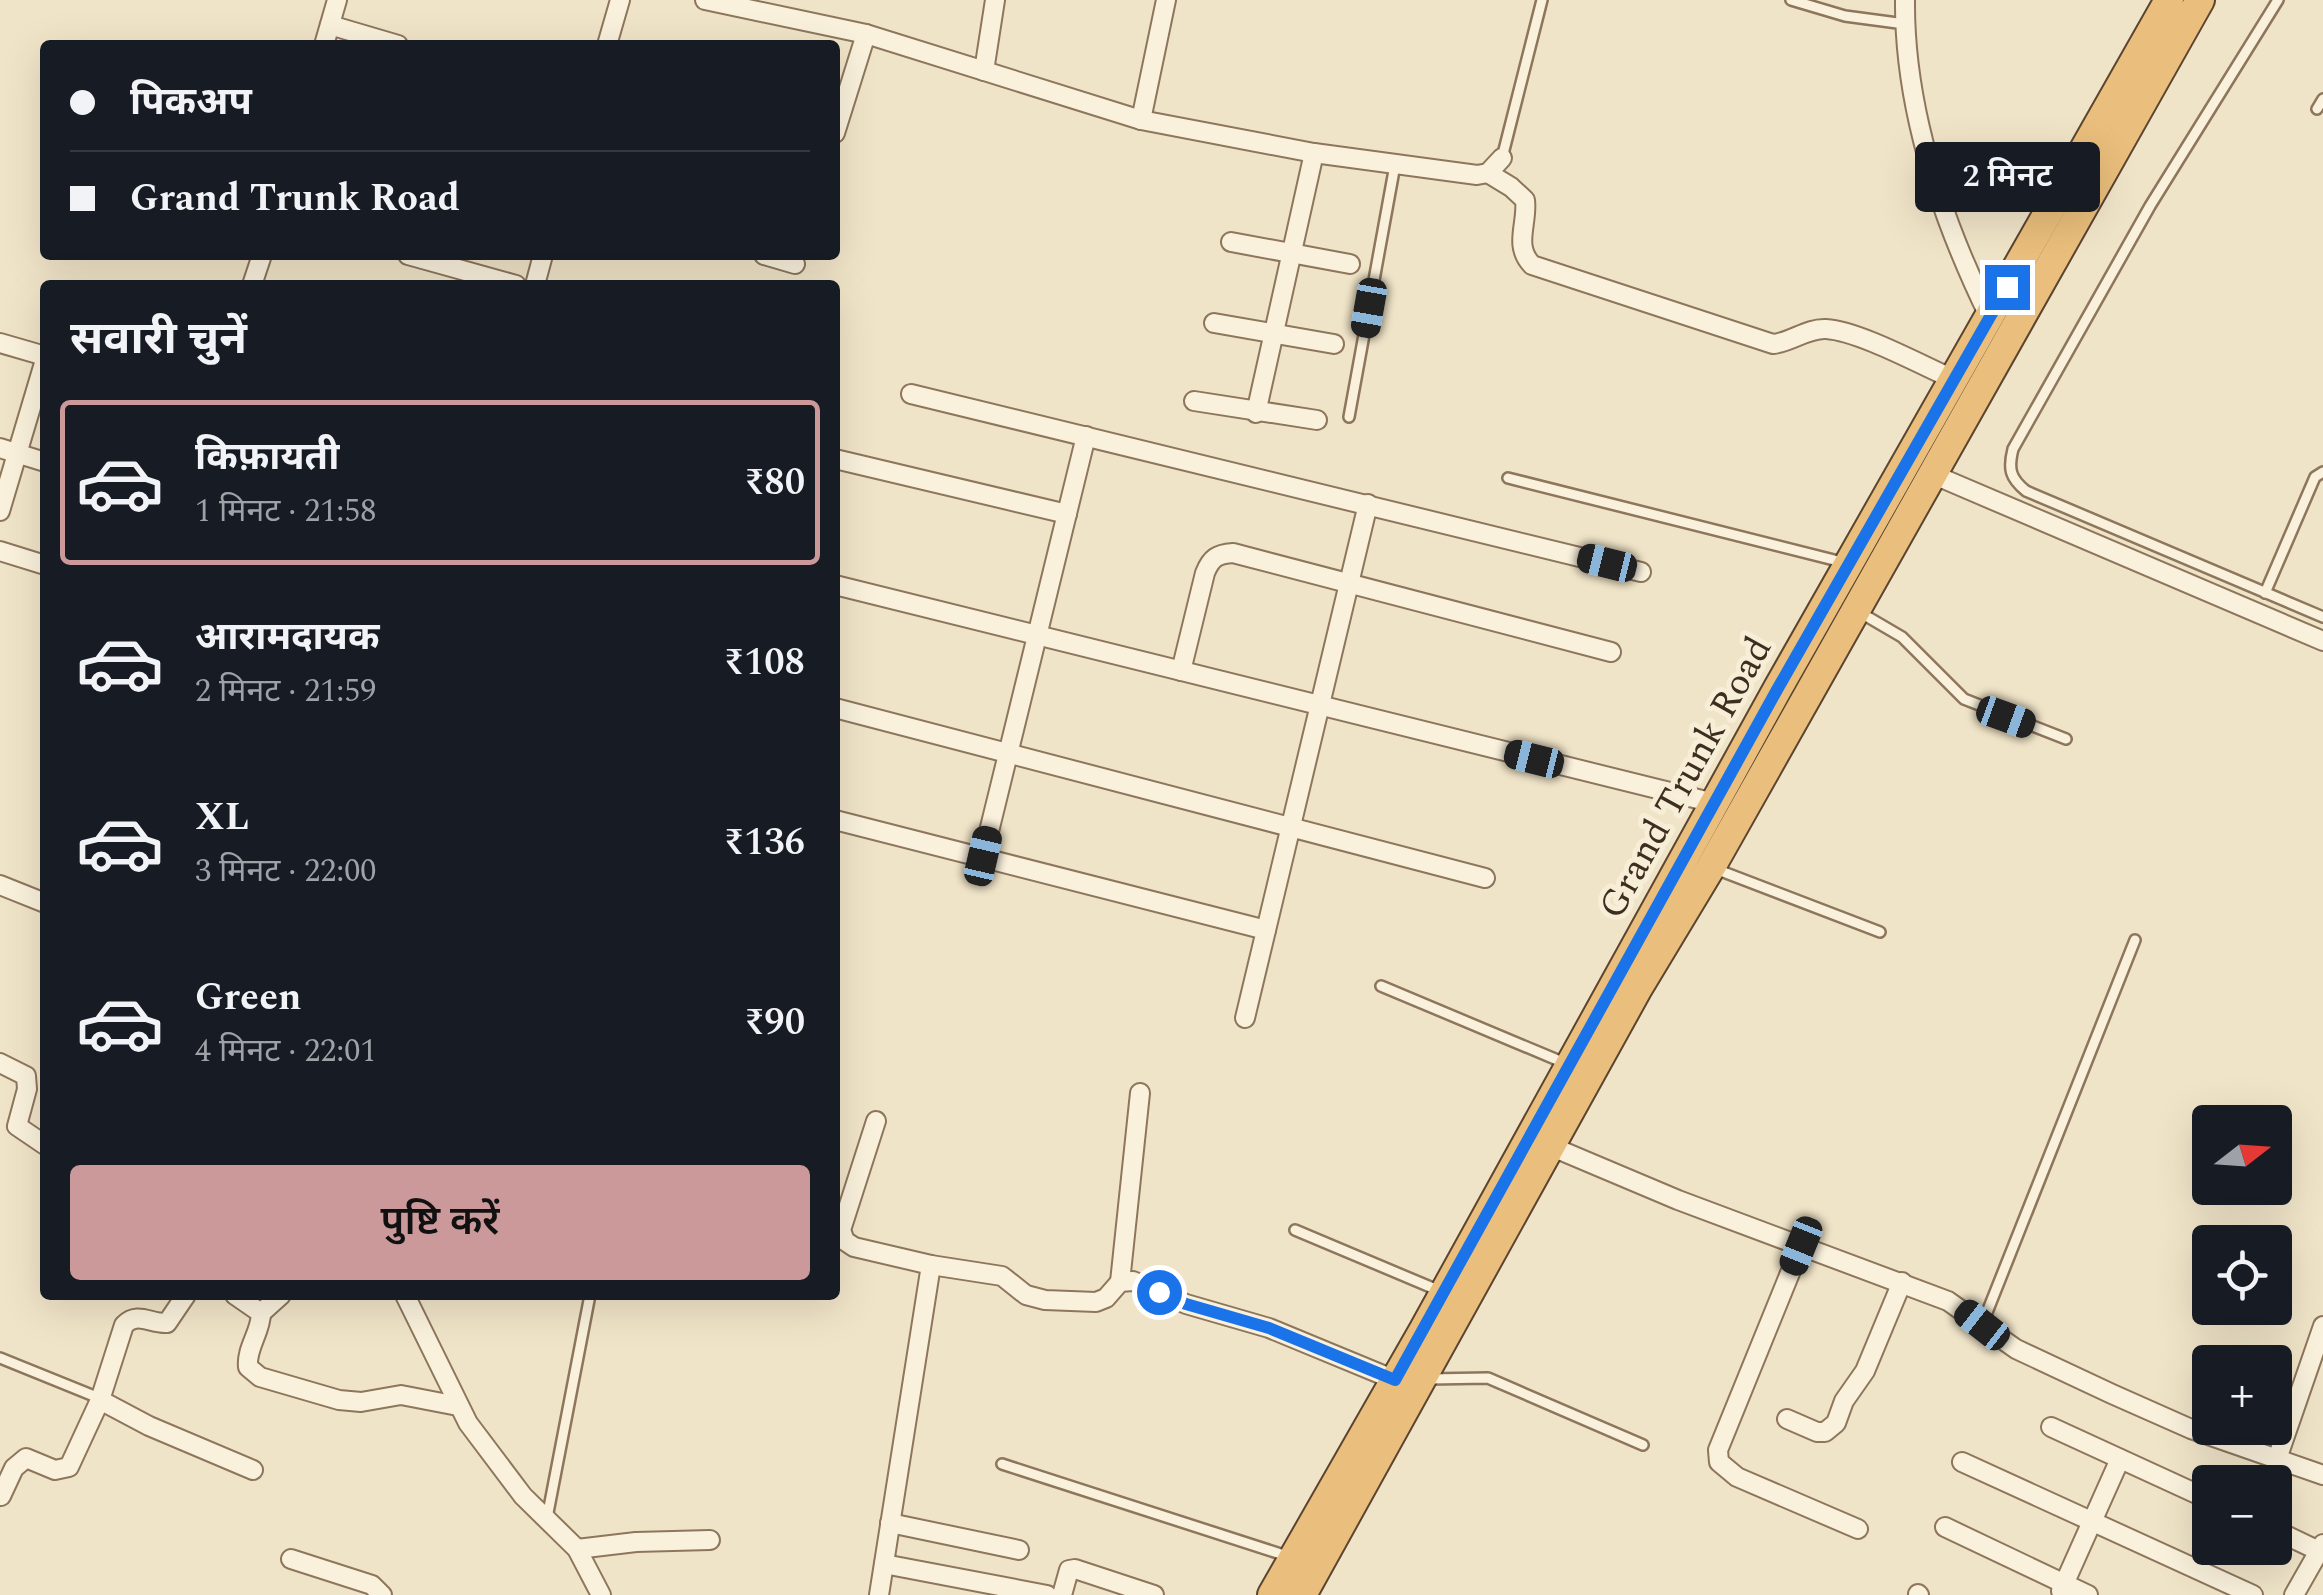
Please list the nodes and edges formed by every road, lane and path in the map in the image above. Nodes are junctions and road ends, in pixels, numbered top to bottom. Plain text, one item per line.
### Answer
1 (338, 0) edge
2 (620, 0) edge
3 (705, 0) edge
4 (995, 0) edge
5 (1166, 0) edge
6 (1542, 0) edge
7 (1791, 0) edge
8 (1905, 0) edge
9 (2169, 0) edge
10 (2200, 0) edge
11 (2278, 0) edge
12 (1905, 24) junction
13 (330, 25) junction
14 (866, 34) junction
15 (326, 40) edge
16 (381, 40) edge
17 (608, 40) edge
18 (984, 71) junction
19 (2323, 99) edge
20 (2318, 109) dead end
21 (840, 117) edge
22 (1141, 120) junction
23 (1314, 153) junction
24 (1502, 158) joint
25 (1396, 162) junction
26 (1488, 174) junction
27 (1231, 242) dead end
28 (1294, 252) junction
29 (426, 260) edge
30 (1350, 264) dead end
31 (498, 280) edge
32 (2020, 293) junction
33 (1990, 318) junction
34 (1214, 323) dead end
35 (1275, 332) junction
36 (0, 343) edge
37 (1334, 344) dead end
38 (40, 356) edge
39 (40, 371) edge
40 (1953, 380) junction
41 (911, 394) dead end
42 (1194, 401) dead end
43 (1256, 413) junction
44 (1349, 417) dead end
45 (1317, 420) dead end
46 (1086, 436) junction
47 (8, 451) edge
48 (840, 460) edge
49 (40, 461) edge
50 (2323, 472) edge
51 (1932, 474) junction
52 (1508, 478) dead end
53 (1368, 504) junction
54 (0, 511) edge
55 (1067, 514) junction
56 (0, 551) edge
57 (40, 563) edge
58 (1849, 563) junction
59 (1641, 572) dead end
60 (840, 586) edge
61 (1348, 586) junction
62 (2265, 592) junction
63 (1855, 609) junction
64 (2323, 617) edge
65 (1038, 635) junction
66 (2323, 641) edge
67 (1611, 652) dead end
68 (1180, 671) junction
69 (1318, 706) junction
70 (840, 709) edge
71 (2066, 739) dead end
72 (1006, 753) junction
73 (1714, 803) junction
74 (840, 821) edge
75 (1289, 829) junction
76 (983, 856) junction
77 (1711, 867) junction
78 (1485, 878) dead end
79 (0, 885) edge
80 (40, 901) edge
81 (1266, 930) junction
82 (1880, 932) dead end
83 (2136, 940) dead end
84 (1380, 986) dead end
85 (1245, 1018) dead end
86 (0, 1064) edge
87 (1570, 1065) junction
88 (1140, 1093) dead end
89 (876, 1121) dead end
90 (40, 1142) edge
91 (1550, 1146) junction
92 (1295, 1230) dead end
93 (1801, 1246) junction
94 (930, 1265) junction
95 (1120, 1282) junction
96 (1902, 1282) junction
97 (1444, 1292) junction
98 (183, 1300) edge
99 (242, 1300) edge
100 (275, 1300) edge
101 (407, 1300) edge
102 (589, 1300) edge
103 (260, 1313) junction
104 (1982, 1325) junction
105 (2323, 1326) edge
106 (0, 1358) edge
107 (1408, 1379) junction
108 (100, 1400) junction
109 (458, 1406) junction
110 (1787, 1419) dead end
111 (2050, 1427) dead end
112 (1643, 1444) dead end
113 (2120, 1459) junction
114 (2277, 1459) junction
115 (1962, 1462) dead end
116 (1002, 1464) dead end
117 (253, 1470) dead end
118 (2323, 1475) edge
119 (2192, 1492) edge
120 (1, 1496) edge
121 (546, 1520) junction
122 (2093, 1521) junction
123 (890, 1523) junction
124 (1945, 1527) dead end
125 (1858, 1528) dead end
126 (2292, 1537) edge
127 (710, 1540) dead end
128 (2321, 1548) edge
129 (577, 1549) junction
130 (1019, 1550) dead end
131 (1294, 1558) junction
132 (291, 1559) dead end
133 (884, 1564) junction
134 (2061, 1590) edge
135 (382, 1595) edge
136 (601, 1595) edge
137 (879, 1595) edge
138 (1047, 1595) edge
139 (1062, 1595) edge
140 (1154, 1595) edge
141 (1272, 1595) edge
142 (1302, 1595) edge
143 (2088, 1595) edge
144 (2253, 1595) edge
145 (2294, 1595) edge

1 - 13 street
2 - 17 street
3 - 14 street
4 - 18 street
5 - 22 street
6 - 24 lane
7 - 12 lane
8 - 12 street
9 - 32 highway, Grand Trunk Road
10 - 32 highway, Grand Trunk Road
11 - 62 lane
12 - 33 street
13 - 15 street
13 - 16 street
14 - 18 street
14 - 21 street
18 - 22 street
19 - 20 lane
22 - 23 street
23 - 25 street
23 - 28 street
24 - 26 street
25 - 26 street
25 - 44 lane
26 - 40 street
27 - 28 street
28 - 30 street
28 - 35 street
29 - 31 street
32 - 33 highway, Grand Trunk Road
32 - 51 highway, Grand Trunk Road
33 - 40 highway, Grand Trunk Road
34 - 35 street
35 - 37 street
35 - 43 street
36 - 38 street
39 - 47 street
40 - 58 highway, Grand Trunk Road
41 - 46 street
42 - 43 street
43 - 45 street
46 - 53 street
46 - 55 street
47 - 49 street
47 - 54 street
48 - 55 street
50 - 62 lane
51 - 63 highway, Grand Trunk Road
51 - 66 street
52 - 58 lane
53 - 59 street
53 - 61 street
55 - 65 street
56 - 57 street
58 - 73 highway, Grand Trunk Road
60 - 65 street
61 - 67 street
61 - 68 street
61 - 69 street
62 - 64 lane
63 - 71 lane
63 - 77 highway, Grand Trunk Road
65 - 68 street
65 - 72 street
68 - 69 street
69 - 73 street
69 - 75 street
70 - 72 street
72 - 75 street
72 - 76 street
73 - 87 highway, Grand Trunk Road
74 - 76 street
75 - 78 street
75 - 81 street
76 - 81 street
77 - 82 lane
77 - 91 highway, Grand Trunk Road
79 - 80 street
81 - 85 street
83 - 104 lane
84 - 87 lane
86 - 90 street
87 - 97 highway, Grand Trunk Road
88 - 95 street
89 - 94 street
91 - 93 street
91 - 107 highway, Grand Trunk Road
92 - 97 lane
93 - 96 street
93 - 125 street
94 - 95 street
94 - 123 street
95 - 107 street
96 - 104 street
96 - 110 street
97 - 107 highway, Grand Trunk Road
98 - 108 street
99 - 103 street
100 - 103 street
101 - 109 street
102 - 121 lane
103 - 109 street
104 - 114 street
105 - 114 street
106 - 108 lane
107 - 112 lane
107 - 131 highway, Grand Trunk Road
107 - 142 highway, Grand Trunk Road
108 - 117 street
108 - 120 street
109 - 121 street
111 - 113 street
113 - 119 street
113 - 122 street
114 - 118 street
115 - 122 street
116 - 131 lane
121 - 129 street
122 - 134 street
122 - 144 street
123 - 130 street
123 - 133 street
124 - 134 street
126 - 128 street
127 - 129 street
128 - 145 street
129 - 136 street
131 - 141 highway, Grand Trunk Road
132 - 135 street
133 - 137 street
133 - 138 street
134 - 143 street
139 - 140 street

